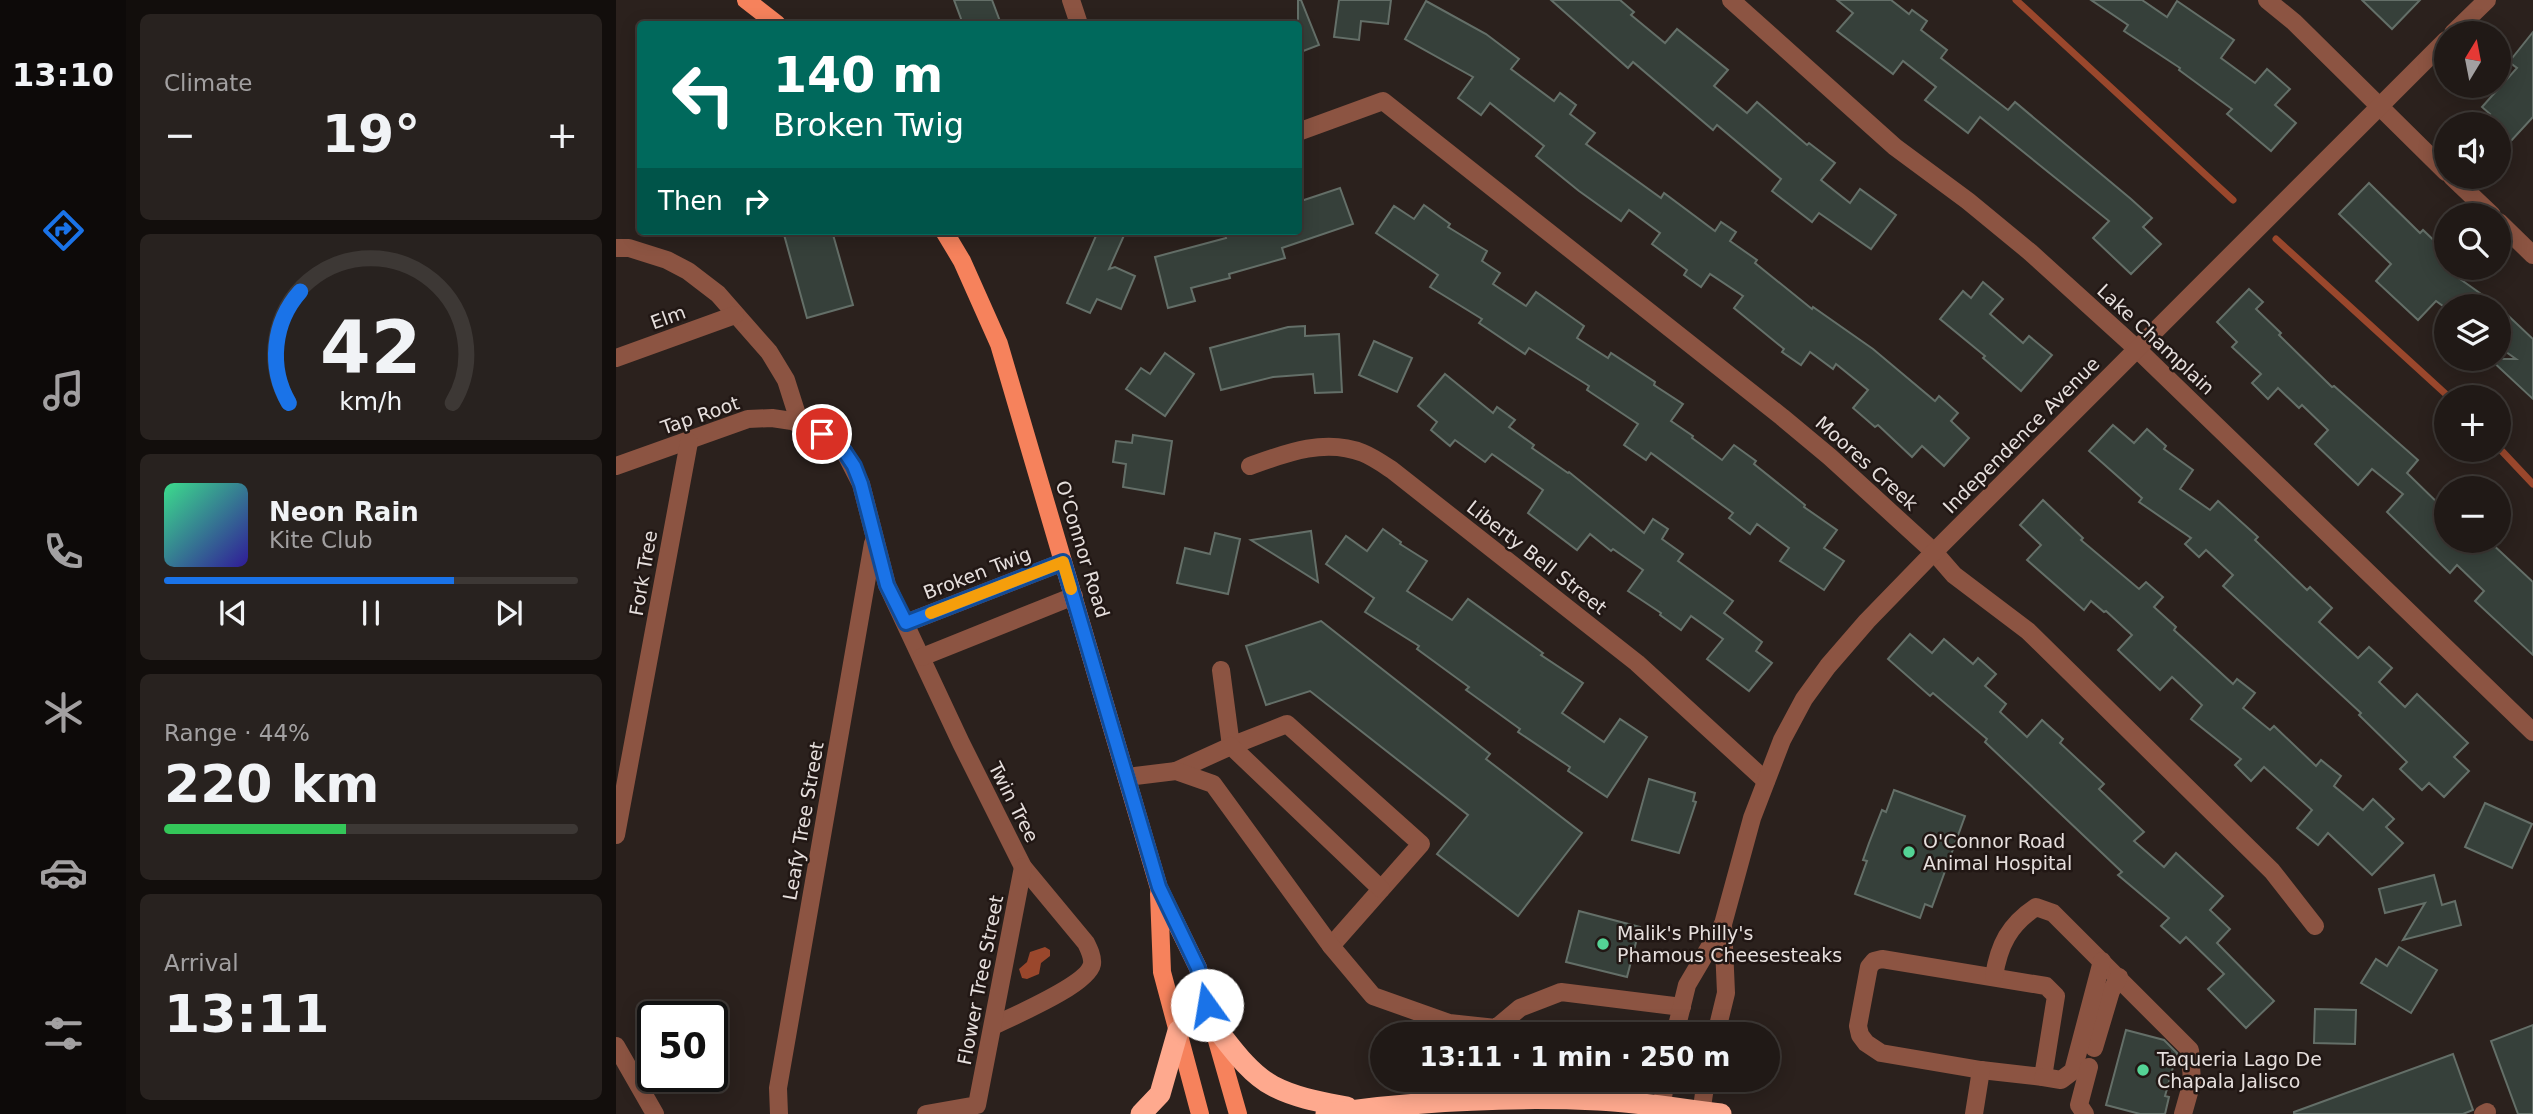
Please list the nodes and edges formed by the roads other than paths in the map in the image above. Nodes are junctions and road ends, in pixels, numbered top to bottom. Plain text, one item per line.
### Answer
1 (746, 0) edge
2 (1070, 0) edge
3 (1731, 0) edge
4 (2267, 0) edge
5 (2487, 0) edge
6 (773, 21) edge
7 (1078, 21) edge
8 (2465, 21) edge
9 (2434, 52) edge
10 (2379, 107) junction
11 (1302, 131) edge
12 (2434, 160) edge
13 (2465, 189) edge
14 (2479, 203) edge
15 (2511, 234) edge
16 (946, 235) edge
17 (623, 248) edge
18 (2533, 255) edge
19 (735, 315) junction
20 (2137, 349) junction
21 (616, 358) edge
22 (800, 424) junction
23 (689, 442) junction
24 (616, 466) edge
25 (1250, 466) dead end
26 (874, 536) junction
27 (1934, 552) junction
28 (1063, 562) junction
29 (1074, 596) junction
30 (906, 623) junction
31 (922, 657) junction
32 (1220, 670) dead end
33 (2533, 732) edge
34 (1231, 746) junction
35 (1176, 771) junction
36 (1127, 777) junction
37 (1766, 781) junction
38 (616, 835) edge
39 (1023, 867) junction
40 (1159, 887) junction
41 (1381, 889) junction
42 (1723, 924) junction
43 (2315, 926) dead end
44 (1331, 946) junction
45 (2102, 961) junction
46 (1994, 976) junction
47 (2119, 977) junction
48 (1682, 1007) junction
49 (1446, 1022) edge
50 (1503, 1022) edge
51 (1678, 1022) edge
52 (1719, 1022) edge
53 (1212, 1023) junction
54 (993, 1026) junction
55 (1178, 1031) junction
56 (616, 1046) edge
57 (2094, 1048) dead end
58 (2089, 1067) dead end
59 (1981, 1070) junction
60 (2043, 1077) junction
61 (1472, 1092) edge
62 (1508, 1092) edge
63 (1664, 1092) edge
64 (1707, 1092) edge
65 (1359, 1109) junction
66 (1661, 1110) edge
67 (1708, 1113) edge
68 (655, 1114) edge
69 (779, 1114) edge
70 (926, 1114) edge
71 (1141, 1114) edge
72 (1200, 1114) edge
73 (1238, 1114) edge
74 (1326, 1114) edge
75 (1974, 1114) edge
76 (2085, 1114) edge
77 (2183, 1114) edge

1 - 6 main road
2 - 7 street
3 - 20 street, Lake Champlain
4 - 10 street
5 - 8 street
9 - 10 street, Independence Avenue
10 - 12 street
10 - 20 street, Independence Avenue
11 - 27 street, Moores Creek
13 - 14 street
15 - 18 street
16 - 28 main road, O'Connor Road
17 - 19 street
19 - 21 street, Elm
19 - 22 street
20 - 27 street, Independence Avenue
20 - 33 street, Lake Champlain
22 - 23 street, Tap Root
22 - 26 street, Tap Root
23 - 24 street, Tap Root
23 - 38 street, Fork Tree
25 - 37 street, Liberty Bell Street
26 - 30 street, Twin Tree
26 - 69 street, Leafy Tree Street
27 - 37 street, Independence Avenue
27 - 43 street, Moores Creek
28 - 29 main road, O'Connor Road
28 - 30 street, Broken Twig
29 - 31 street
29 - 36 main road, O'Connor Road
30 - 31 street, Twin Tree
31 - 39 street, Twin Tree
32 - 34 street
34 - 35 street
34 - 41 street
34 - 41 street
35 - 36 street
35 - 44 street
36 - 40 main road, O'Connor Road
37 - 42 street, Independence Avenue
39 - 54 street, Flower Tree Street
39 - 54 street, Twin Tree
40 - 53 main road, O'Connor Road
40 - 55 main road, O'Connor Road
41 - 44 street
42 - 48 street, Independence Avenue
42 - 52 street, Independence Avenue
44 - 49 street
45 - 46 street
45 - 47 street
45 - 60 street
46 - 59 street
46 - 60 street
47 - 57 street
47 - 77 street
48 - 50 street
48 - 51 street, Independence Avenue
53 - 65 highway
53 - 73 main road, O'Connor Road
54 - 70 street, Flower Tree Street
55 - 71 highway
55 - 72 main road, O'Connor Road
56 - 68 street
58 - 76 street
59 - 60 street
59 - 75 street
61 - 65 highway
62 - 66 highway
63 - 66 street
64 - 67 street
65 - 74 highway
66 - 67 highway

